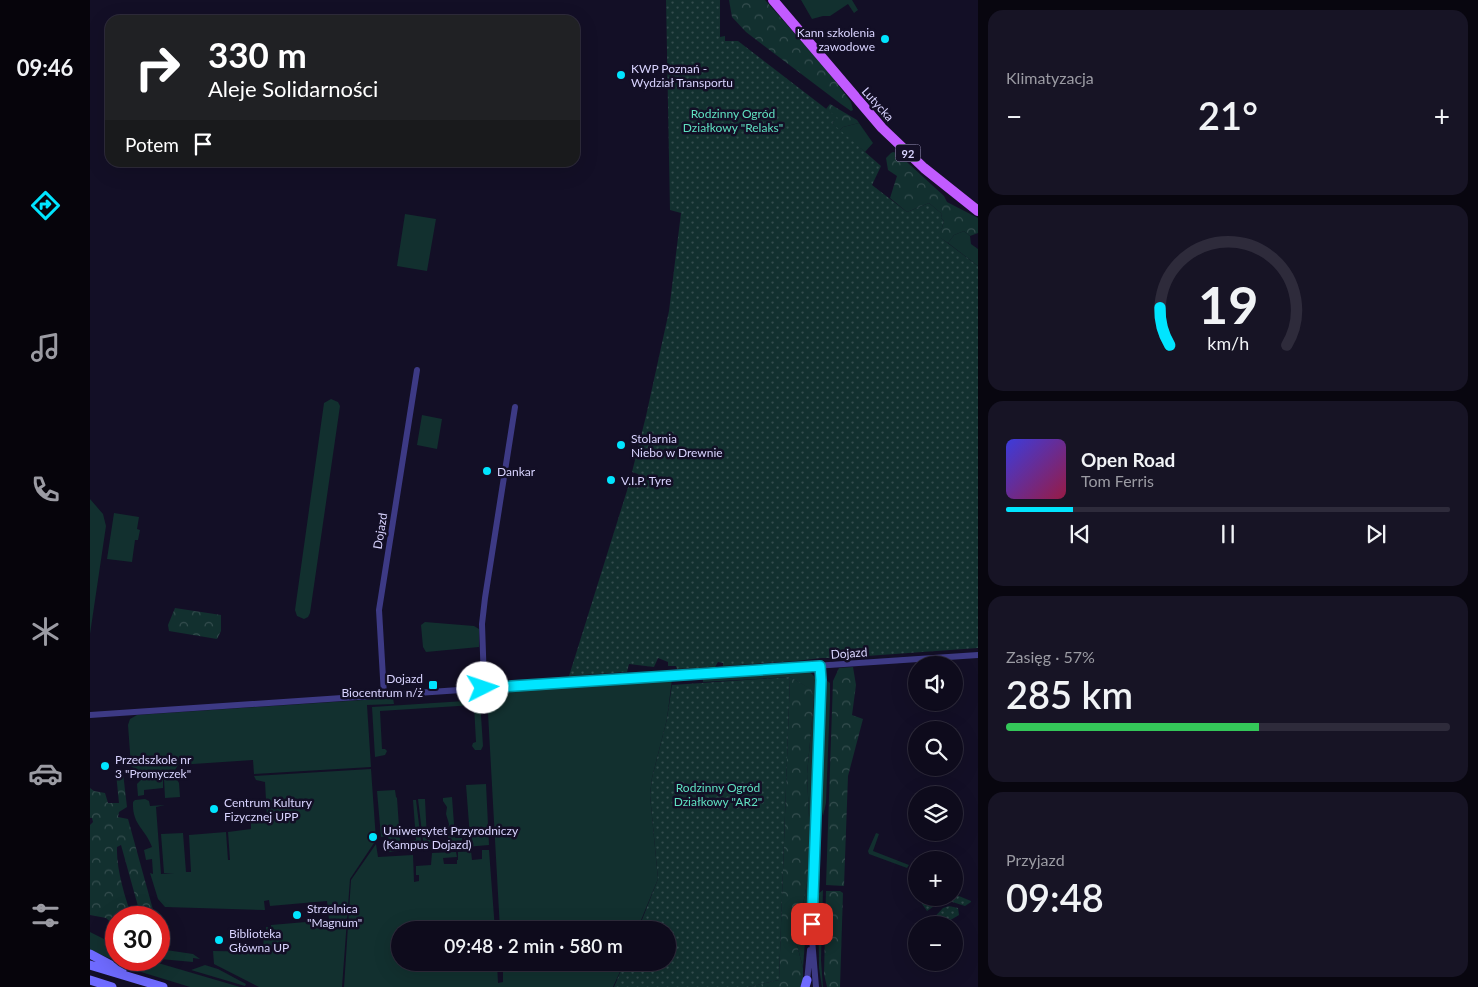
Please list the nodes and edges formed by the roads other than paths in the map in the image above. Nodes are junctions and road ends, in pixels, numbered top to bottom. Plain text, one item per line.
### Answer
1 (773, 0) edge
2 (978, 210) edge
3 (417, 370) dead end
4 (515, 407) dead end
5 (978, 655) edge
6 (820, 666) junction
7 (483, 688) junction
8 (384, 695) junction
9 (90, 714) edge
10 (812, 939) junction
11 (90, 954) edge
12 (90, 965) edge
13 (132, 978) junction
14 (90, 980) edge
15 (806, 984) edge
16 (112, 987) edge
17 (163, 987) edge
18 (816, 987) edge

1 - 2 main road, Lutycka / 92
3 - 8 street, Dojazd
4 - 7 street
5 - 6 street, Dojazd
6 - 7 street, Dojazd
6 - 10 street
7 - 8 street, Dojazd
8 - 9 street, Dojazd
10 - 15 street
10 - 18 street
11 - 13 main road
12 - 13 main road
13 - 17 main road
14 - 16 main road

